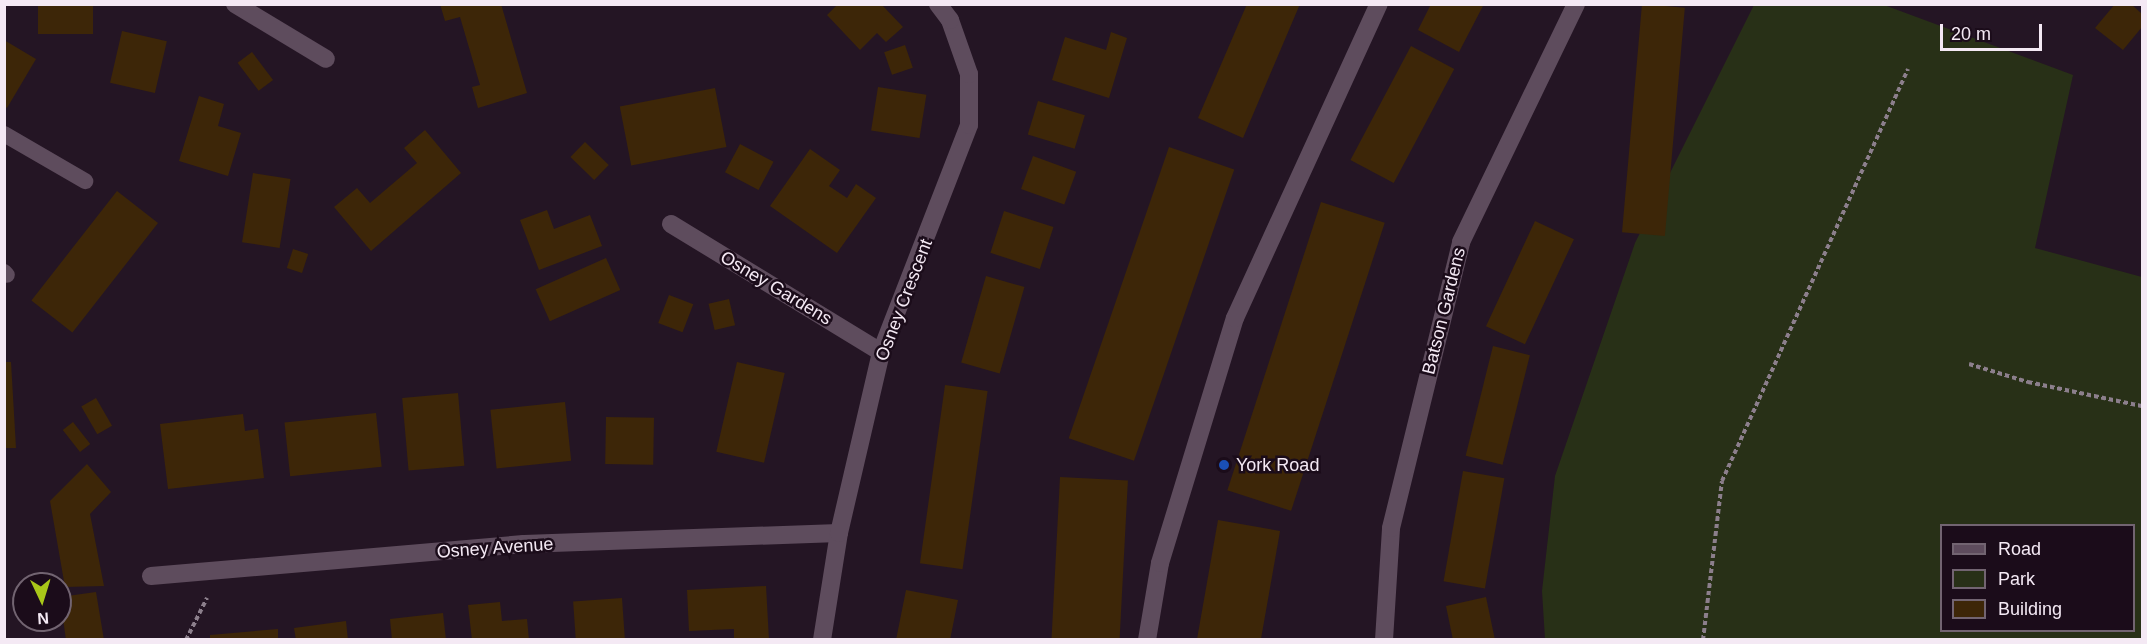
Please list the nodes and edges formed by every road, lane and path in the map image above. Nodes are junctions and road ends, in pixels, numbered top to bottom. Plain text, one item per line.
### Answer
1 (235, 4) edge
2 (938, 4) edge
3 (1379, 4) edge
4 (1576, 4) edge
5 (326, 59) dead end
6 (1908, 69) dead end
7 (4, 134) edge
8 (85, 181) dead end
9 (671, 224) dead end
10 (881, 352) junction
11 (1969, 364) dead end
12 (2142, 406) edge
13 (839, 533) junction
14 (219, 573) junction
15 (151, 576) dead end
16 (186, 639) edge
17 (822, 639) edge
18 (1147, 639) edge
19 (1384, 639) edge
20 (1703, 639) edge

1 - 5 street
2 - 10 street, Osney Crescent
3 - 18 street
4 - 19 street, Batson Gardens
6 - 20 path
7 - 8 lane
9 - 10 street, Osney Gardens
10 - 13 street, Osney Crescent
11 - 12 path
13 - 14 street, Osney Avenue
13 - 17 street, Osney Crescent
14 - 15 street, Osney Avenue
14 - 16 path

